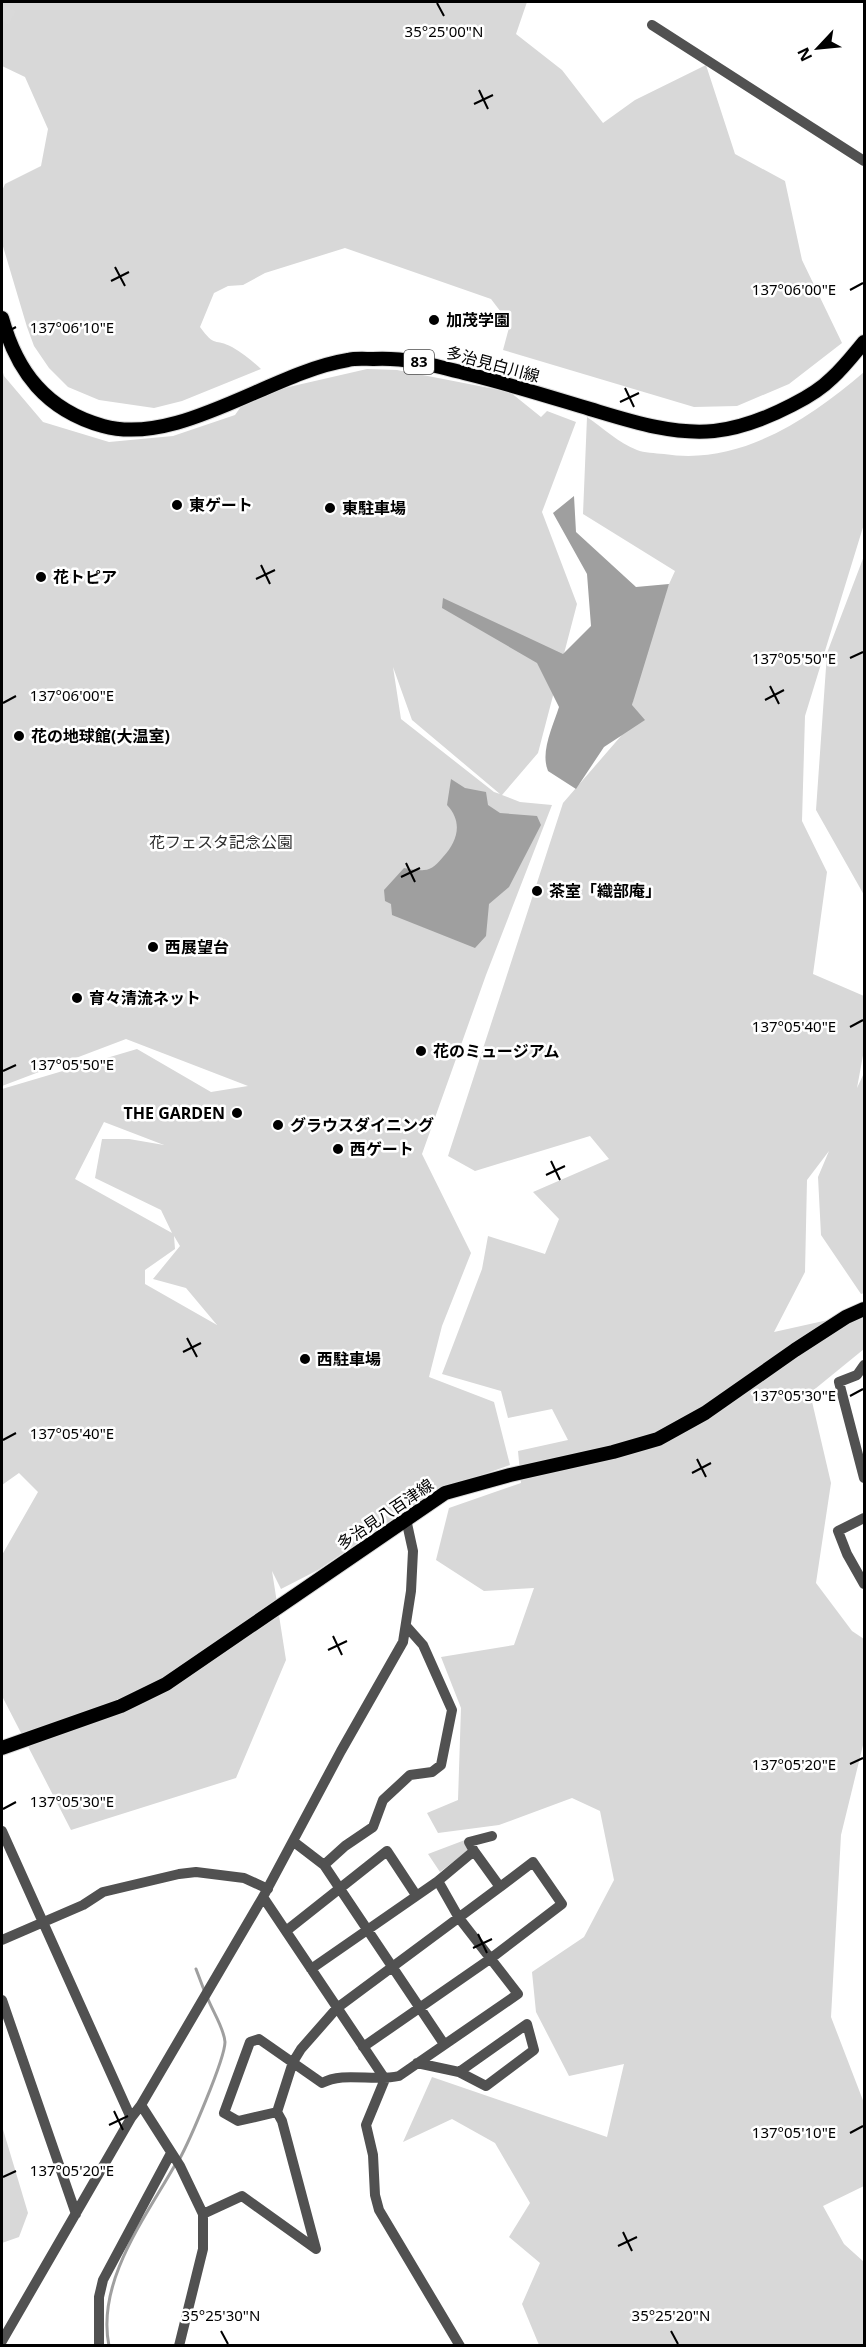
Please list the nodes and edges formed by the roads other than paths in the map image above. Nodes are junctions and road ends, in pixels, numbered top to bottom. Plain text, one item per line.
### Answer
1 (652, 25) dead end
2 (864, 161) edge
3 (2, 318) edge
4 (864, 342) edge
5 (864, 1309) edge
6 (864, 1365) edge
7 (864, 1478) edge
8 (864, 1518) edge
9 (406, 1519) junction
10 (864, 1584) edge
11 (407, 1627) junction
12 (2, 1748) edge
13 (2, 1831) edge
14 (492, 1836) dead end
15 (294, 1842) junction
16 (474, 1851) junction
17 (324, 1865) junction
18 (438, 1881) junction
19 (500, 1887) junction
20 (341, 1889) junction
21 (266, 1893) junction
22 (416, 1895) junction
23 (459, 1918) junction
24 (42, 1922) junction
25 (367, 1929) junction
26 (286, 1931) junction
27 (2, 1940) edge
28 (490, 1959) junction
29 (393, 1967) junction
30 (311, 1969) junction
31 (2, 2000) edge
32 (338, 2008) junction
33 (420, 2008) junction
34 (444, 2044) junction
35 (363, 2047) junction
36 (293, 2062) junction
37 (417, 2063) junction
38 (459, 2072) junction
39 (385, 2079) junction
40 (141, 2105) junction
41 (277, 2112) junction
42 (131, 2118) junction
43 (173, 2155) junction
44 (76, 2214) junction
45 (203, 2214) junction
46 (2, 2341) edge
47 (99, 2346) edge
48 (179, 2346) edge
49 (460, 2346) edge

1 - 2 street
3 - 4 main road, 多治見白川線 / 83
5 - 9 main road, 多治見八百津線
6 - 7 street
8 - 10 street
9 - 11 street
9 - 12 main road, 多治見八百津線
11 - 15 street
11 - 17 street
13 - 24 street
14 - 16 street
15 - 17 street
15 - 21 street
16 - 18 street
16 - 19 street
17 - 20 street
18 - 22 street
18 - 23 street
19 - 23 street
19 - 28 street
20 - 22 street
20 - 25 street
20 - 26 street
21 - 24 street
21 - 26 street
21 - 40 street
22 - 25 street
23 - 28 street
23 - 29 street
24 - 27 street
24 - 42 street
25 - 29 street
25 - 30 street
26 - 30 street
28 - 33 street
28 - 34 street
29 - 32 street
29 - 33 street
30 - 32 street
31 - 44 street
32 - 35 street
32 - 36 street
33 - 34 street
33 - 35 street
34 - 37 street
35 - 39 street
36 - 39 street
36 - 41 street
36 - 41 street
37 - 38 street
37 - 39 street
38 - 38 street
39 - 49 street
40 - 42 street
40 - 43 street
41 - 45 street
42 - 44 street
43 - 45 street
43 - 47 street
44 - 46 street
45 - 48 street

